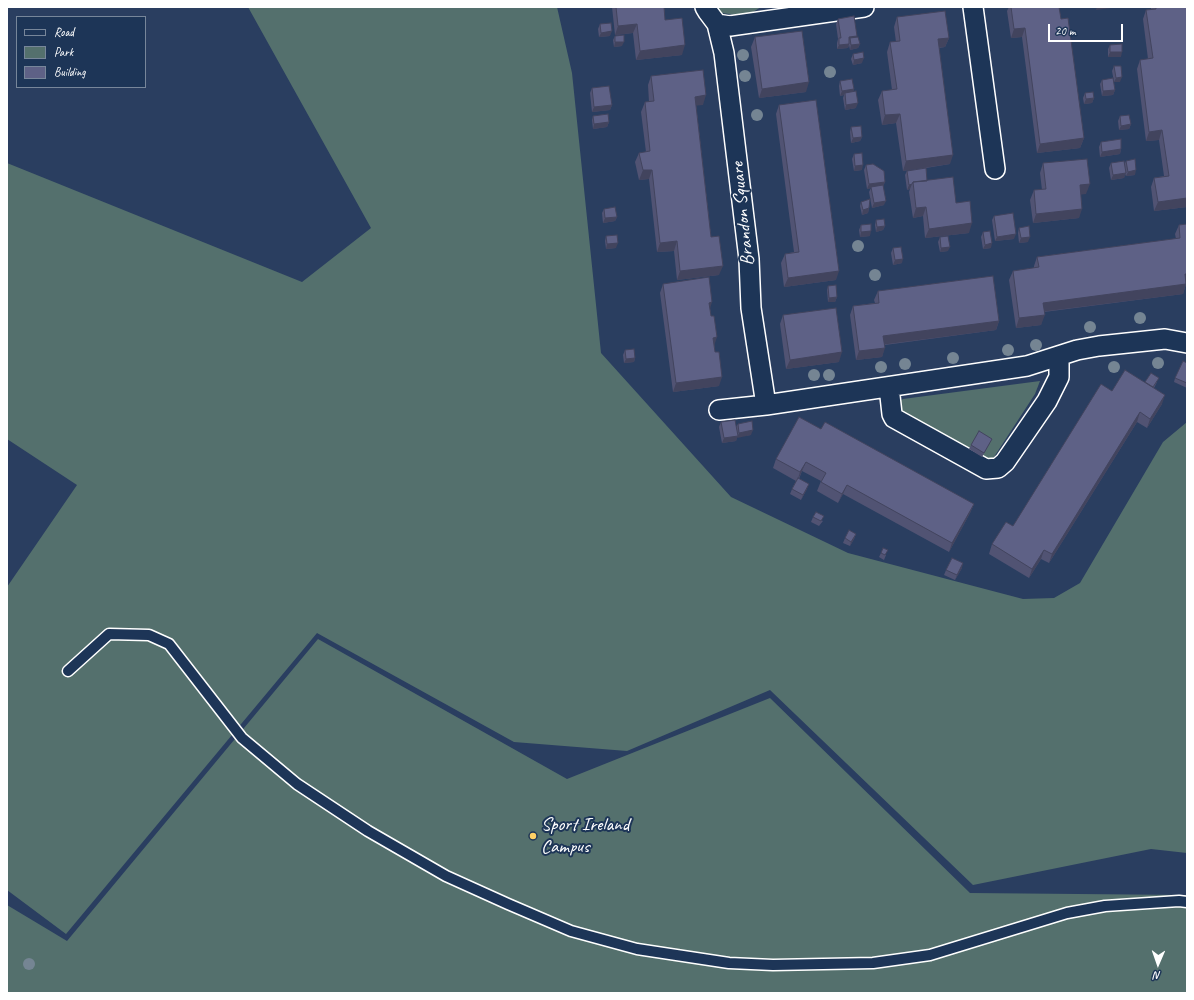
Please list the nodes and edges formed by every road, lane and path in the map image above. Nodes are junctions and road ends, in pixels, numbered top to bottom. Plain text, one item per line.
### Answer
1 (705, 7) edge
2 (864, 7) edge
3 (973, 7) edge
4 (779, 13) edge
5 (717, 24) junction
6 (995, 169) dead end
7 (1187, 343) edge
8 (1060, 356) junction
9 (890, 387) junction
10 (766, 405) junction
11 (719, 410) dead end
12 (68, 670) dead end
13 (1187, 902) edge

1 - 5 street, Brandon Square
2 - 4 street
3 - 6 street
4 - 5 street
5 - 10 street, Brandon Square
7 - 8 street
8 - 9 street
8 - 9 street
9 - 10 street
10 - 11 street
12 - 13 lane

